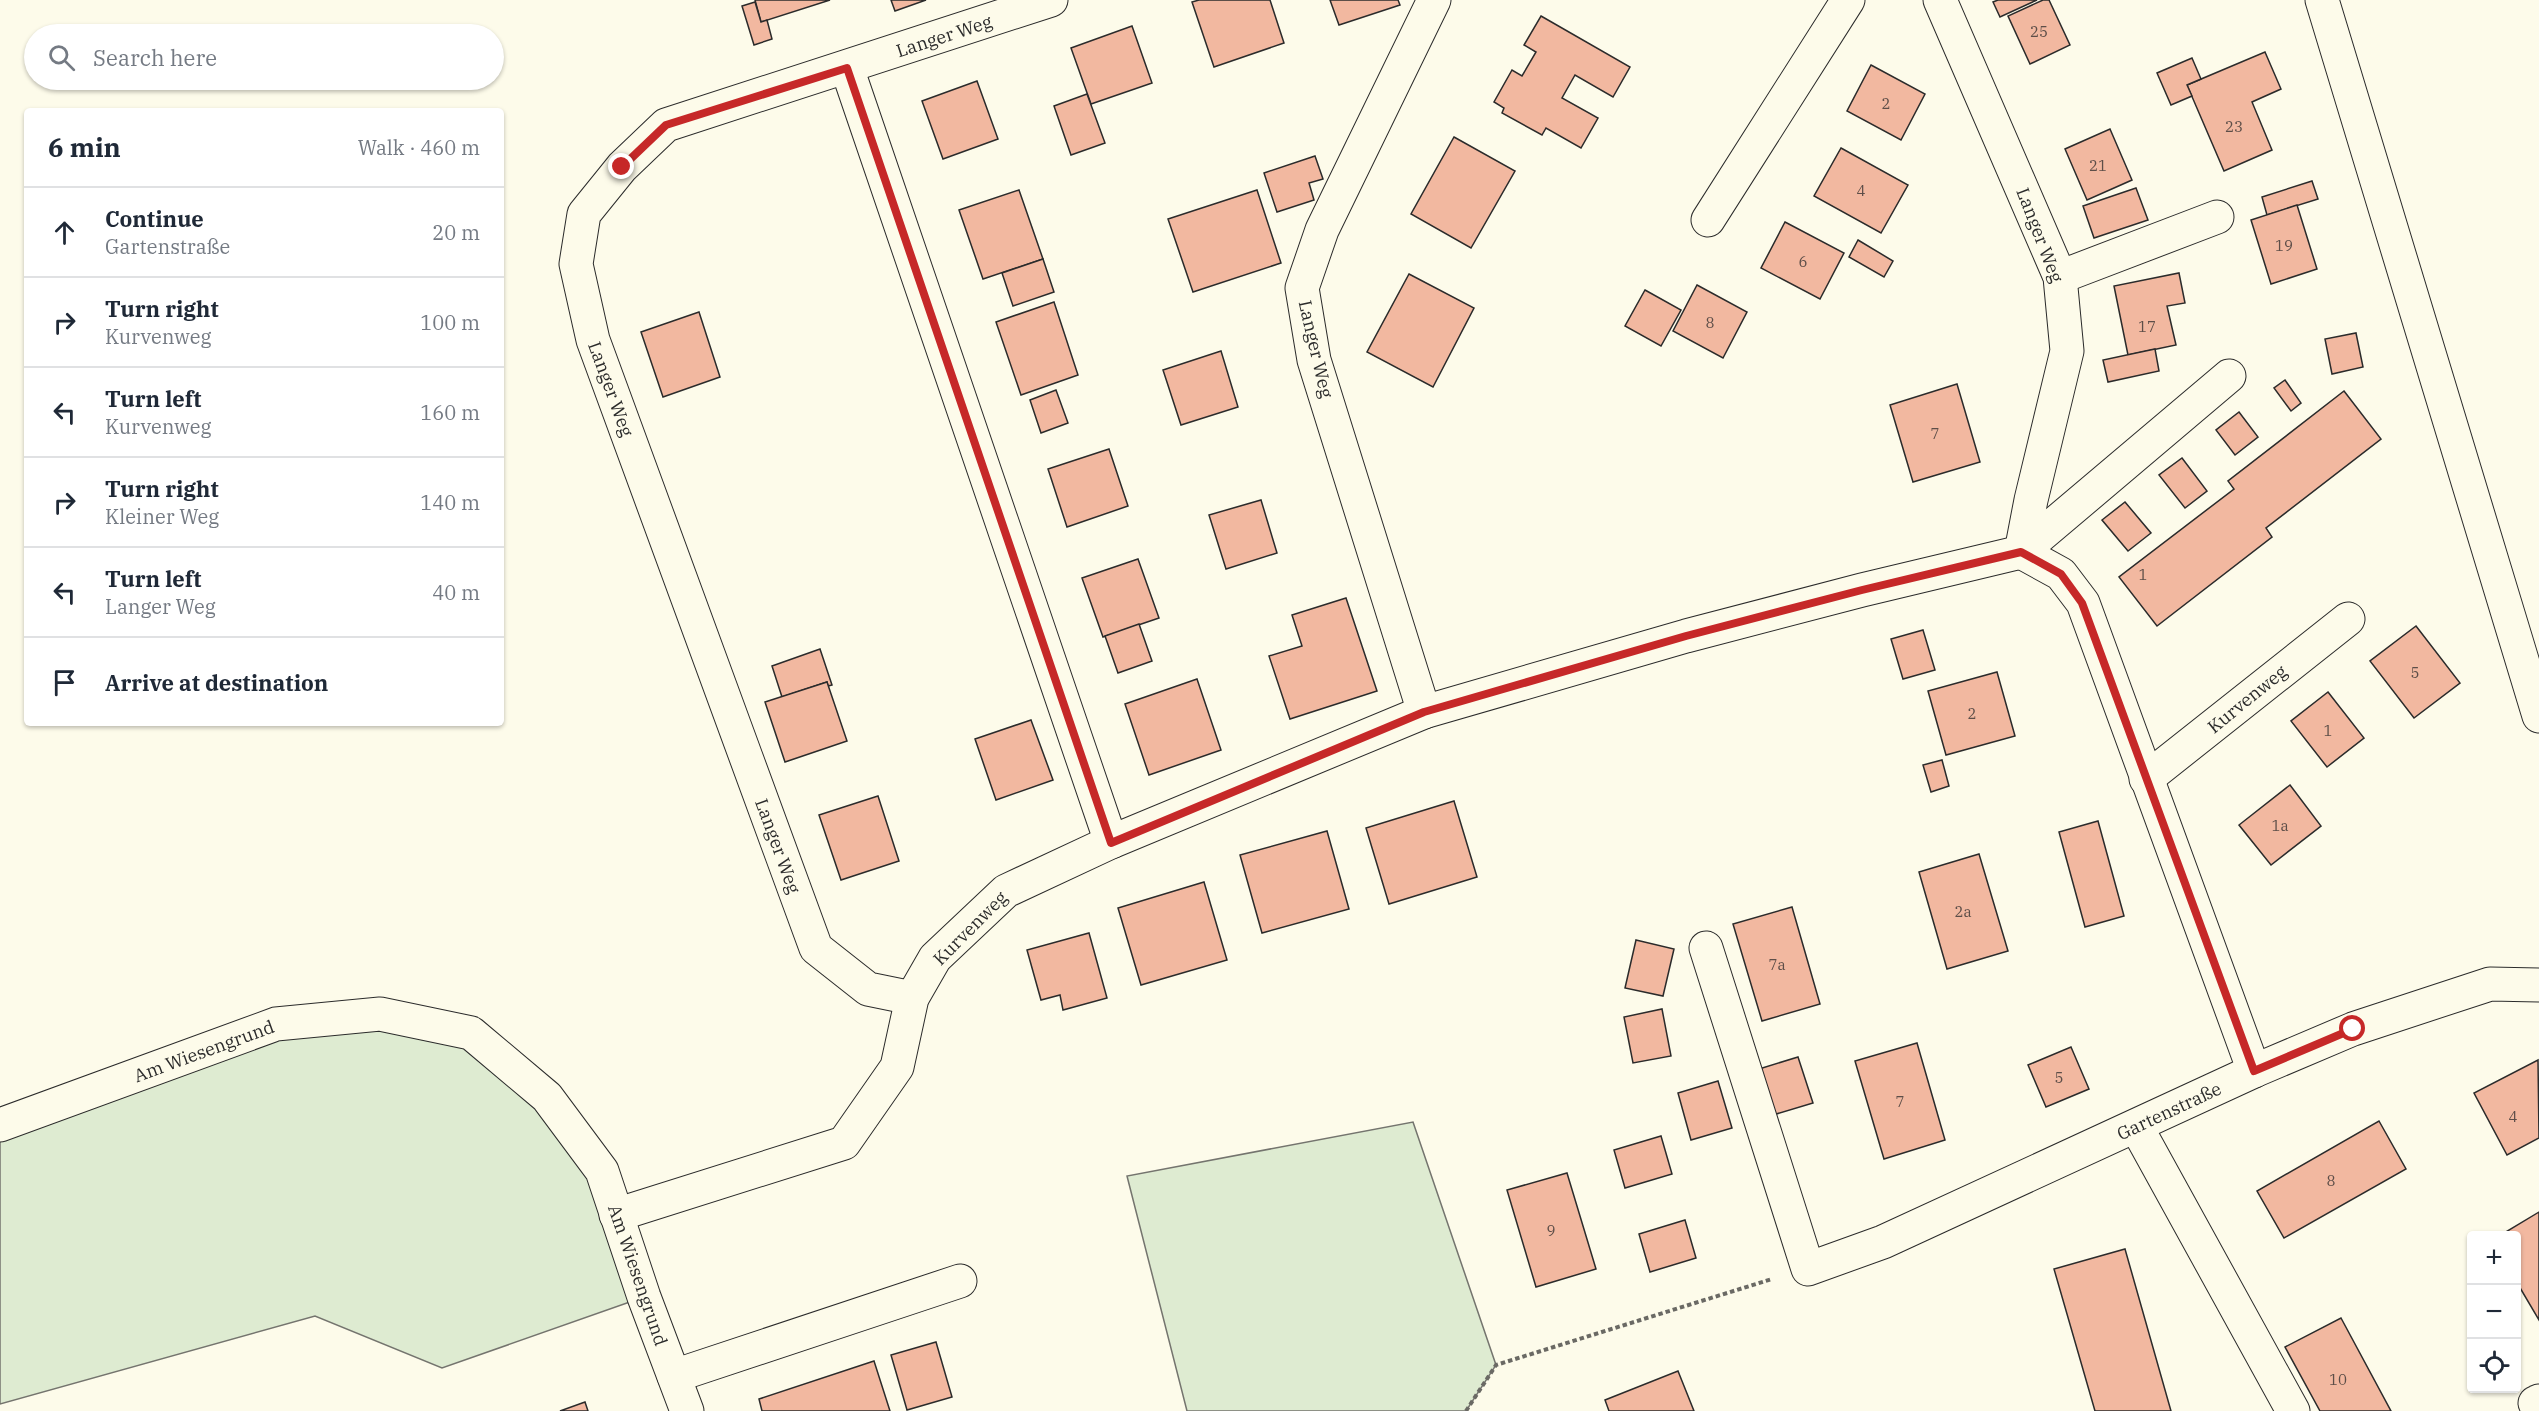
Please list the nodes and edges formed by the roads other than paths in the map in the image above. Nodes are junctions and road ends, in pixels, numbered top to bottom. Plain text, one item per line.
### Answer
1 (1051, 0) edge
2 (1434, 0) edge
3 (1848, 0) edge
4 (2322, 0) edge
5 (1951, 4) edge
6 (847, 68) junction
7 (2217, 217) dead end
8 (1708, 220) dead end
9 (2060, 277) junction
10 (2229, 376) dead end
11 (2021, 552) junction
12 (2348, 619) dead end
13 (1424, 712) junction
14 (2539, 716) edge
15 (2146, 779) junction
16 (1111, 843) junction
17 (1706, 948) dead end
18 (2539, 985) edge
19 (912, 998) junction
20 (2254, 1071) junction
21 (0, 1125) edge
22 (2136, 1126) junction
23 (616, 1215) junction
24 (960, 1281) dead end
25 (674, 1376) junction
26 (687, 1411) edge
27 (2293, 1411) edge

1 - 6 street, Langer Weg
2 - 13 street, Langer Weg
3 - 8 street
4 - 14 street
5 - 9 street, Langer Weg
6 - 16 street
6 - 19 street, Langer Weg
7 - 9 street
9 - 11 street, Langer Weg
10 - 11 street
11 - 13 street, Kurvenweg
11 - 15 street
12 - 15 street, Kurvenweg
13 - 16 street, Kurvenweg
15 - 20 street
16 - 19 street, Kurvenweg
17 - 22 street, Gartenstraße
18 - 20 street, Gartenstraße
19 - 23 street, Kurvenweg
20 - 22 street, Gartenstraße
21 - 23 street, Am Wiesengrund
22 - 27 street
23 - 25 street, Am Wiesengrund
24 - 25 street
25 - 26 street, Am Wiesengrund

